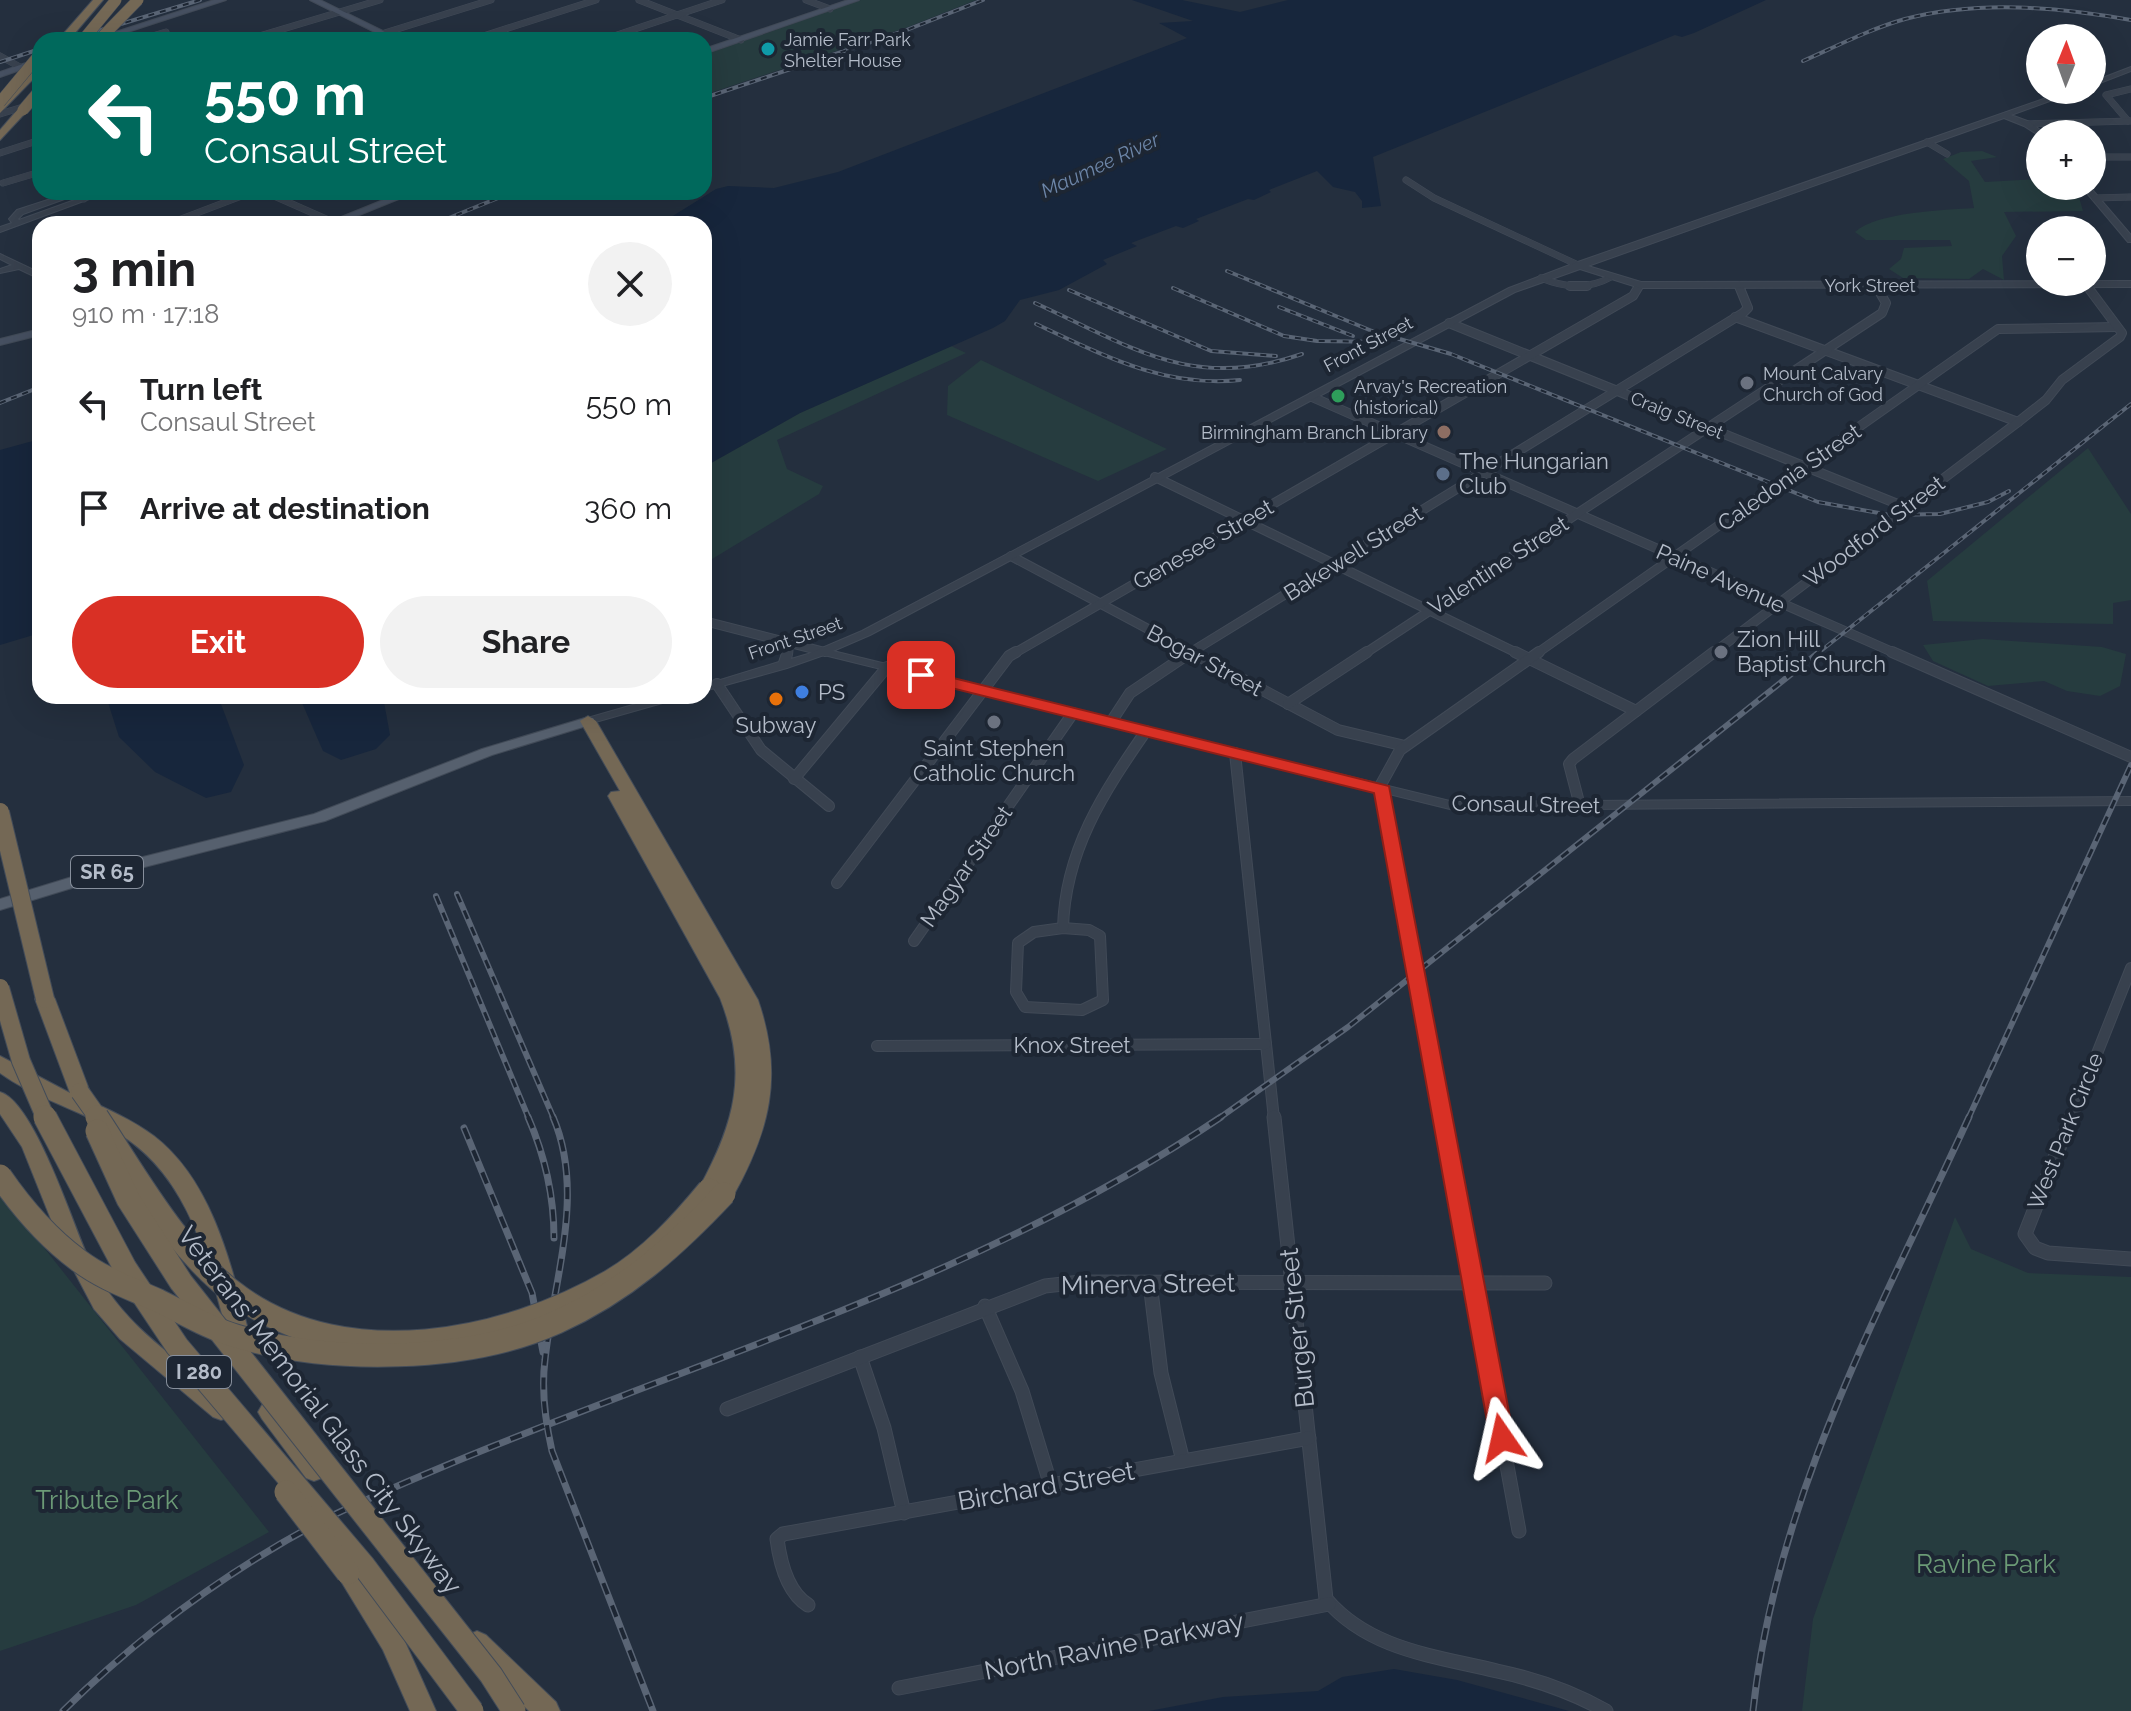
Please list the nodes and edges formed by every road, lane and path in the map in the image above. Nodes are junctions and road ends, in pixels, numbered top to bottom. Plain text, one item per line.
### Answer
1 (84, 0) edge
2 (98, 0) edge
3 (116, 0) edge
4 (138, 0) edge
5 (222, 0) edge
6 (314, 0) edge
7 (380, 0) edge
8 (491, 0) edge
9 (596, 0) edge
10 (639, 0) edge
11 (722, 0) edge
12 (806, 0) edge
13 (855, 0) edge
14 (830, 9) junction
15 (337, 13) junction
16 (677, 15) junction
17 (58, 32) edge
18 (70, 32) edge
19 (90, 32) edge
20 (106, 32) edge
21 (121, 32) edge
22 (273, 32) edge
23 (378, 32) edge
24 (388, 32) edge
25 (496, 32) edge
26 (626, 32) edge
27 (741, 40) junction
28 (712, 49) edge
29 (0, 56) edge
30 (32, 63) edge
31 (23, 66) junction
32 (32, 68) edge
33 (2131, 69) edge
34 (32, 70) edge
35 (0, 75) edge
36 (2106, 79) edge
37 (2131, 89) edge
38 (32, 99) edge
39 (0, 102) edge
40 (32, 103) edge
41 (2035, 104) edge
42 (32, 105) edge
43 (23, 110) junction
44 (0, 112) edge
45 (2003, 115) junction
46 (2130, 121) edge
47 (2106, 122) edge
48 (2026, 124) edge
49 (0, 137) edge
50 (1927, 142) junction
51 (32, 143) edge
52 (0, 153) edge
53 (1957, 153) dead end
54 (1947, 154) junction
55 (1937, 156) dead end
56 (2106, 157) edge
57 (2131, 157) edge
58 (32, 174) edge
59 (1406, 180) dead end
60 (3, 183) dead end
61 (2131, 197) edge
62 (2106, 198) edge
63 (69, 200) edge
64 (231, 200) edge
65 (282, 200) edge
66 (388, 200) edge
67 (2097, 200) edge
68 (35, 216) edge
69 (189, 216) edge
70 (316, 216) edge
71 (348, 216) edge
72 (32, 217) edge
73 (0, 230) edge
74 (2131, 240) edge
75 (0, 256) edge
76 (1578, 265) junction
77 (20, 266) junction
78 (0, 271) edge
79 (32, 272) edge
80 (1611, 277) junction
81 (1541, 278) junction
82 (2026, 284) edge
83 (2106, 284) edge
84 (2131, 284) edge
85 (1640, 285) junction
86 (1738, 285) junction
87 (1875, 285) junction
88 (2094, 296) edge
89 (1735, 317) junction
90 (1449, 323) junction
91 (2117, 327) junction
92 (32, 334) edge
93 (0, 342) edge
94 (1824, 350) junction
95 (1528, 355) junction
96 (1919, 385) junction
97 (1616, 391) junction
98 (1312, 397) junction
99 (2018, 422) junction
100 (1708, 428) junction
101 (1394, 433) junction
102 (1804, 466) junction
103 (1483, 473) junction
104 (1155, 477) junction
105 (1905, 507) junction
106 (1576, 513) junction
107 (1244, 520) junction
108 (1011, 556) junction
109 (1675, 557) junction
110 (1334, 564) junction
111 (1779, 603) junction
112 (1101, 604) junction
113 (1429, 611) junction
114 (712, 623) edge
115 (786, 642) junction
116 (825, 652) junction
117 (1192, 653) junction
118 (1530, 660) junction
119 (783, 666) junction
120 (887, 667) junction
121 (717, 684) junction
122 (712, 686) edge
123 (982, 691) junction
124 (647, 704) edge
125 (1288, 704) junction
126 (1636, 711) junction
127 (1073, 713) junction
128 (582, 722) junction
129 (1111, 722) junction
130 (1146, 731) junction
131 (1405, 746) junction
132 (1235, 753) junction
133 (2131, 757) edge
134 (794, 779) junction
135 (1381, 789) junction
136 (2131, 801) edge
137 (829, 806) dead end
138 (1580, 806) junction
139 (0, 812) edge
140 (837, 883) dead end
141 (0, 905) edge
142 (1063, 928) junction
143 (914, 941) dead end
144 (2131, 968) edge
145 (0, 988) edge
146 (1266, 1044) junction
147 (877, 1046) dead end
148 (0, 1063) edge
149 (80, 1092) junction
150 (0, 1099) edge
151 (0, 1176) edge
152 (717, 1192) junction
153 (2130, 1258) edge
154 (1473, 1282) junction
155 (1150, 1283) junction
156 (1292, 1283) junction
157 (1545, 1283) dead end
158 (985, 1306) junction
159 (860, 1357) junction
160 (727, 1409) dead end
161 (1309, 1438) junction
162 (1183, 1461) junction
163 (1051, 1486) junction
164 (904, 1513) junction
165 (1519, 1531) dead end
166 (1329, 1604) junction
167 (808, 1605) dead end
168 (899, 1688) dead end
169 (423, 1711) edge
170 (472, 1711) edge
171 (514, 1711) edge
172 (547, 1711) edge
173 (1606, 1711) edge

1 - 17 highway
2 - 18 highway
3 - 19 highway, bridge
4 - 20 highway, bridge
5 - 21 main road
6 - 15 main road
7 - 15 street
8 - 24 street
9 - 25 street
10 - 16 street
11 - 16 street
12 - 14 street
13 - 14 main road
14 - 27 main road
15 - 22 street
15 - 23 main road
16 - 26 street
16 - 27 street
27 - 28 main road
29 - 31 street
30 - 31 main road, bridge
31 - 35 main road
32 - 39 highway, bridge
33 - 36 street
34 - 44 highway
37 - 46 street
38 - 43 highway, bridge
40 - 44 street
41 - 45 street, Front Street
42 - 43 highway, bridge
43 - 49 highway
45 - 48 street
45 - 50 street, Front Street
46 - 47 street
50 - 54 street
50 - 76 street, Front Street
51 - 52 street
53 - 54 street
54 - 55 street
56 - 57 street
58 - 60 street
59 - 76 street
61 - 62 street
63 - 68 street
64 - 69 street
65 - 70 street
66 - 71 main road
67 - 74 street
72 - 73 street
75 - 77 street
76 - 80 street, York Street
76 - 81 street, Front Street
77 - 78 street
77 - 79 street
80 - 81 street, York Street
80 - 85 street, York Street
81 - 90 street, Front Street
82 - 87 street, York Street
83 - 84 street, York Street
85 - 86 street, York Street
85 - 95 street, Genesee Street
86 - 87 street, York Street
86 - 89 street
87 - 94 street, Valentine Street
88 - 91 street
89 - 94 street
89 - 97 street, Bakewell Street
90 - 95 street, Craig Street
90 - 98 street, Front Street
91 - 96 street, Caledonia Street
91 - 99 street, Woodford Street
92 - 93 main road
94 - 96 street
94 - 100 street, Valentine Street
95 - 97 street, Craig Street
95 - 101 street, Genesee Street
96 - 99 street
96 - 102 street, Caledonia Street
97 - 100 street, Craig Street
97 - 103 street, Bakewell Street
98 - 101 street, Paine Avenue
98 - 104 street, Front Street
99 - 105 street, Woodford Street
100 - 102 street, Craig Street
100 - 106 street, Valentine Street
101 - 103 street, Paine Avenue
101 - 107 street, Genesee Street
102 - 105 street, Craig Street
102 - 109 street, Caledonia Street
103 - 106 street, Paine Avenue
103 - 110 street, Bakewell Street
104 - 107 street
104 - 108 street, Front Street
105 - 111 street, Woodford Street
106 - 109 street, Paine Avenue
106 - 113 street, Valentine Street
107 - 110 street
107 - 112 street, Genesee Street
108 - 112 street, Bogar Street
108 - 116 street, Front Street
109 - 111 street, Paine Avenue
109 - 118 street, Caledonia Street
110 - 113 street
110 - 117 street, Bakewell Street
111 - 126 street, Woodford Street
111 - 133 street, Paine Avenue
112 - 117 street, Bogar Street
112 - 123 street, Genesee Street
113 - 118 street
113 - 125 street, Valentine Street
114 - 115 street, Consaul Street
115 - 116 street, Consaul Street
115 - 119 street
116 - 119 street, Front Street
116 - 120 street, Consaul Street
117 - 125 street, Bogar Street
117 - 129 street, Bakewell Street
118 - 126 street
118 - 131 street, Caledonia Street
119 - 121 street, Front Street
120 - 123 street, Consaul Street
120 - 134 street
121 - 122 street, Front Street
121 - 134 street
123 - 127 street, Consaul Street
123 - 140 street, Genesee Street
124 - 128 street
125 - 131 street, Bogar Street
126 - 138 street, Woodford Street
127 - 129 street, Consaul Street
127 - 143 street, Magyar Street
128 - 141 main road, SR 65
128 - 152 highway
129 - 130 street, Consaul Street
130 - 132 street, Consaul Street
130 - 142 street
131 - 135 street, Caledonia Street
132 - 135 street, Consaul Street
132 - 146 street, Burger Street
134 - 137 street
135 - 138 street, Consaul Street
135 - 154 street
136 - 138 street, Consaul Street
139 - 149 highway, Veterans' Memorial Glass City Skyway / I 280, bridge
142 - 142 street
144 - 153 street, West Park Circle
145 - 170 highway, I 280, bridge
146 - 147 street, Knox Street
146 - 156 street, Burger Street
148 - 172 highway
149 - 152 highway, bridge
149 - 171 highway, Veterans' Memorial Glass City Skyway / I 280, bridge
150 - 169 highway, bridge
151 - 152 highway, bridge
154 - 156 street, Minerva Street
154 - 157 street, Minerva Street
154 - 165 street
155 - 156 street, Minerva Street
155 - 158 street, Minerva Street
155 - 162 street
156 - 161 street, Burger Street
158 - 159 street, Minerva Street
158 - 163 street
159 - 160 street, Minerva Street
159 - 164 street
161 - 162 street, Birchard Street
161 - 166 street, Burger Street
162 - 163 street, Birchard Street
163 - 164 street, Birchard Street
164 - 167 street, Birchard Street
166 - 168 street, North Ravine Parkway
166 - 173 street

